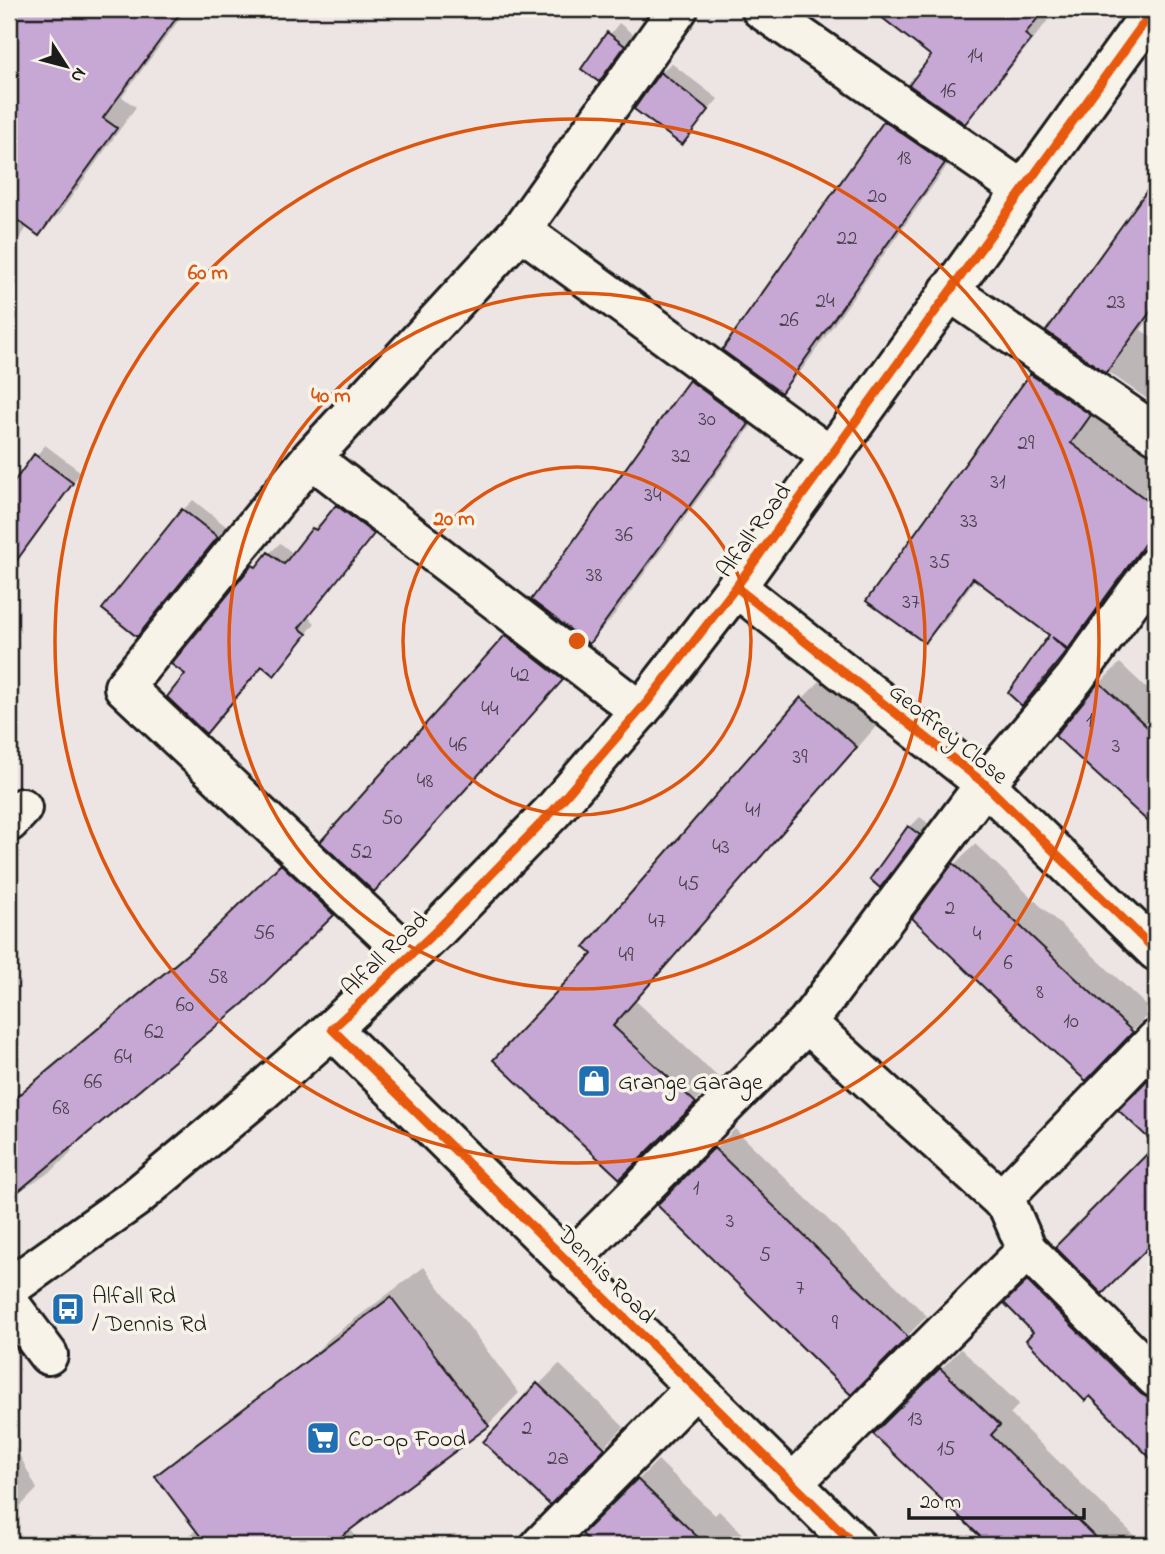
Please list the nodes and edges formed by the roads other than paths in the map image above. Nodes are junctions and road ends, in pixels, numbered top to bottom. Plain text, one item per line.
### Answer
1 (678, 9) edge
2 (761, 9) edge
3 (1154, 9) edge
4 (1022, 190) junction
5 (521, 230) junction
6 (949, 291) junction
7 (1156, 434) edge
8 (830, 456) junction
9 (311, 458) junction
10 (1156, 566) edge
11 (736, 587) junction
12 (640, 711) junction
13 (985, 784) junction
14 (1156, 951) edge
15 (410, 956) junction
16 (807, 1023) junction
17 (332, 1029) junction
18 (1156, 1040) edge
19 (1001, 1200) junction
20 (1027, 1250) junction
21 (568, 1264) junction
22 (9, 1288) edge
23 (9, 1303) edge
24 (48, 1355) dead end
25 (1156, 1378) edge
26 (695, 1388) junction
27 (792, 1484) junction
28 (541, 1545) edge
29 (855, 1545) edge

1 - 5 street
2 - 4 street
3 - 4 street, Alfall Road
4 - 6 street, Alfall Road
5 - 8 street
5 - 9 street
6 - 7 street
6 - 8 street, Alfall Road
8 - 11 street, Alfall Road
9 - 12 street
9 - 15 street
10 - 13 street
11 - 12 street, Alfall Road
11 - 13 street, Geoffrey Close
12 - 15 street, Alfall Road
13 - 14 street, Geoffrey Close
13 - 16 street
15 - 17 street, Alfall Road
16 - 19 street
16 - 21 street
17 - 21 street, Dennis Road
17 - 22 street, Alfall Road
18 - 19 street
19 - 20 street
20 - 25 street
20 - 27 street
21 - 26 street, Dennis Road
23 - 24 street
26 - 27 street, Dennis Road
26 - 28 street
27 - 29 street, Dennis Road

